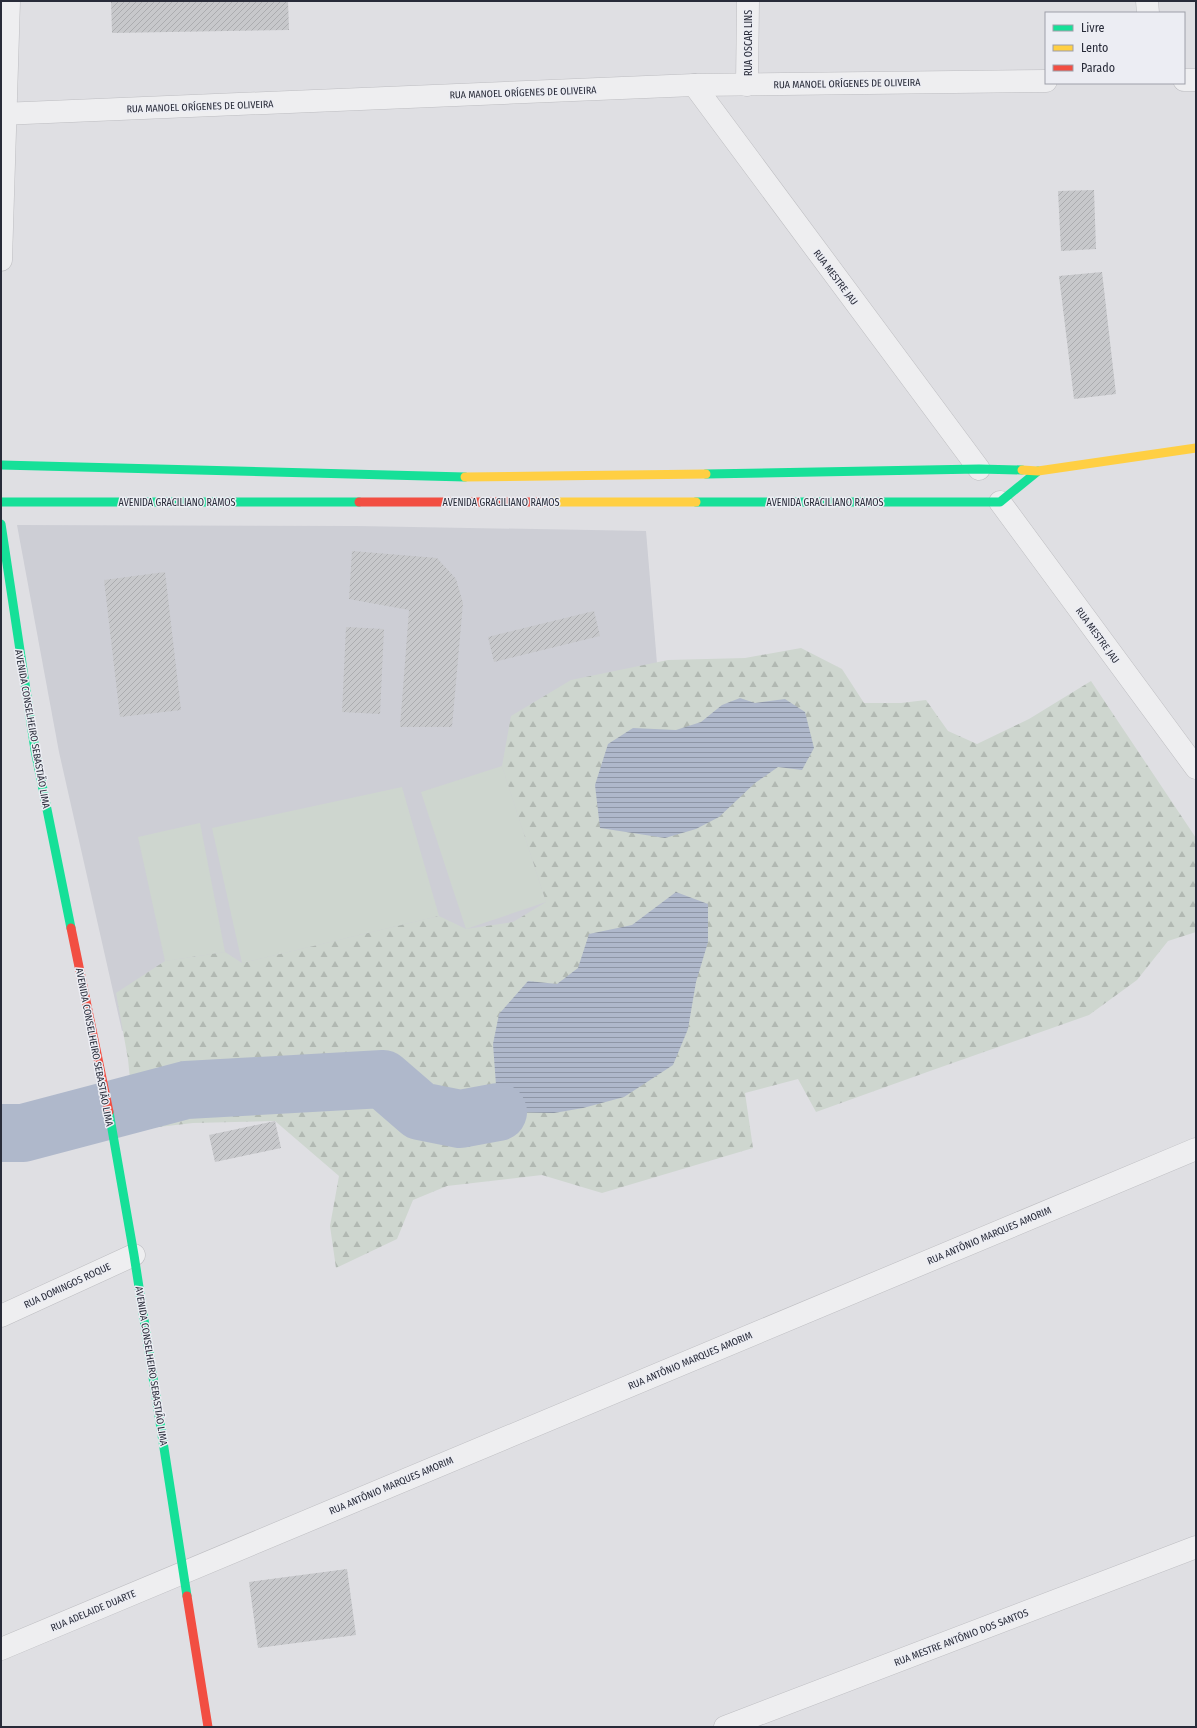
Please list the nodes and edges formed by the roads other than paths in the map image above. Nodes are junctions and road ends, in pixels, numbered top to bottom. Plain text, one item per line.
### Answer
1 (9, 1) edge
2 (748, 1) edge
3 (1147, 1) edge
4 (1148, 12) edge
5 (1185, 80) edge
6 (1196, 80) edge
7 (1045, 81) edge
8 (694, 85) junction
9 (747, 85) junction
10 (3, 114) edge
11 (1, 260) edge
12 (1196, 448) edge
13 (1, 465) edge
14 (1038, 471) junction
15 (983, 475) junction
16 (998, 498) junction
17 (1, 502) edge
18 (1, 524) edge
19 (1196, 768) edge
20 (1196, 1148) edge
21 (134, 1255) junction
22 (1, 1316) edge
23 (1196, 1547) edge
24 (184, 1571) junction
25 (1, 1649) edge
26 (208, 1727) edge
27 (725, 1727) edge

1 - 10 street
2 - 9 street, RUA OSCAR LINS
3 - 4 street
5 - 6 street
7 - 9 street, RUA MANOEL ORÍGENES DE OLIVEIRA
8 - 9 street, RUA MANOEL ORÍGENES DE OLIVEIRA
8 - 10 street, RUA MANOEL ORÍGENES DE OLIVEIRA
8 - 15 street, RUA MESTRE JAU
10 - 11 street
12 - 14 street
13 - 15 street
14 - 15 street
14 - 16 street
16 - 17 street, AVENIDA GRACILIANO RAMOS
16 - 19 street, RUA MESTRE JAU
18 - 21 street, AVENIDA CONSELHEIRO SEBASTIÃO LIMA
20 - 24 street, RUA ANTÔNIO MARQUES AMORIM
21 - 22 street, RUA DOMINGOS ROQUE
21 - 24 street, AVENIDA CONSELHEIRO SEBASTIÃO LIMA
23 - 27 street, RUA MESTRE ANTÔNIO DOS SANTOS
24 - 25 street, RUA ADELAIDE DUARTE
24 - 26 street, AVENIDA CONSELHEIRO SEBASTIÃO LIMA

